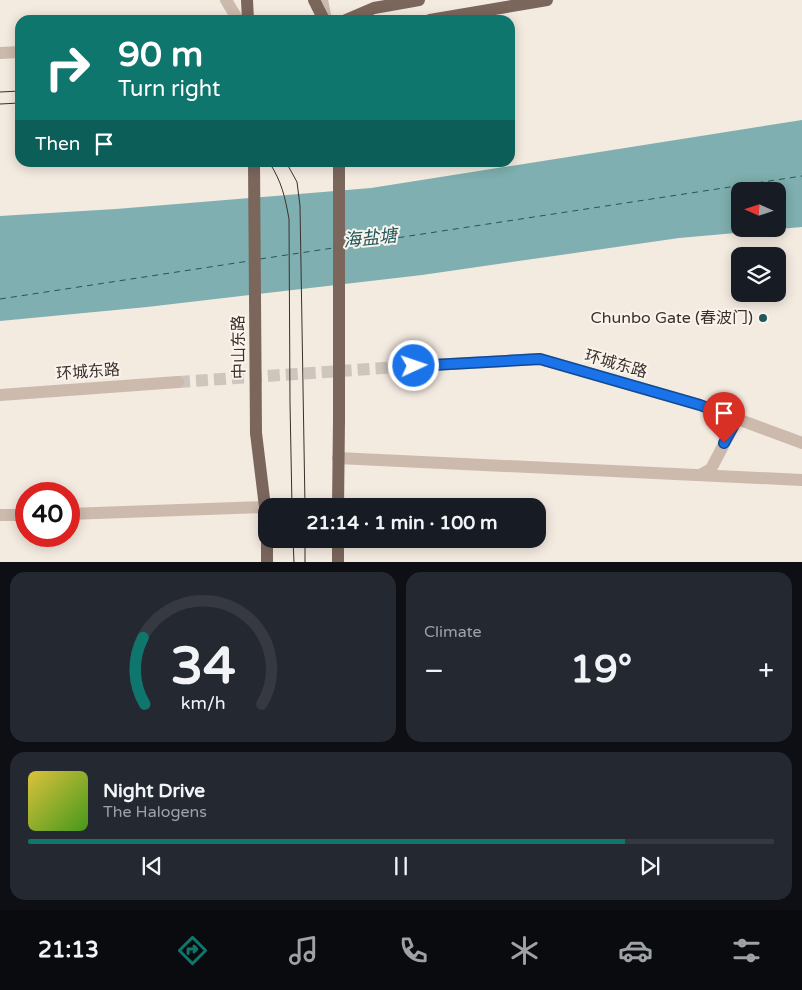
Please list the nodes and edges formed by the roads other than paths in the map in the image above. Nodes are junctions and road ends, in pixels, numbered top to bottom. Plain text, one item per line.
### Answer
1 (226, 0) edge
2 (247, 0) edge
3 (314, 0) edge
4 (322, 0) edge
5 (419, 0) edge
6 (547, 0) edge
7 (235, 15) edge
8 (248, 15) edge
9 (322, 15) edge
10 (324, 15) edge
11 (358, 15) edge
12 (459, 15) edge
13 (15, 52) edge
14 (0, 53) edge
15 (254, 167) edge
16 (339, 167) edge
17 (414, 366) tunnel mouth
18 (178, 382) tunnel mouth
19 (0, 395) edge
20 (737, 419) junction
21 (802, 443) edge
22 (338, 458) junction
23 (702, 474) junction
24 (802, 480) edge
25 (264, 498) edge
26 (338, 498) edge
27 (258, 507) edge
28 (80, 514) edge
29 (0, 515) edge
30 (15, 515) edge
31 (266, 548) edge
32 (338, 548) edge
33 (267, 562) edge
34 (338, 562) edge

1 - 7 street
2 - 8 main road
3 - 9 main road
4 - 10 street
5 - 11 main road
6 - 12 main road
13 - 14 street
15 - 25 main road, 中山东路, bridge
16 - 22 main road, bridge
17 - 20 street, 环城东路
18 - 19 street, 环城东路
20 - 21 street, 环城东路
20 - 23 street
22 - 23 street
22 - 26 main road
23 - 24 street
27 - 28 street
29 - 30 street
31 - 33 main road
32 - 34 main road

